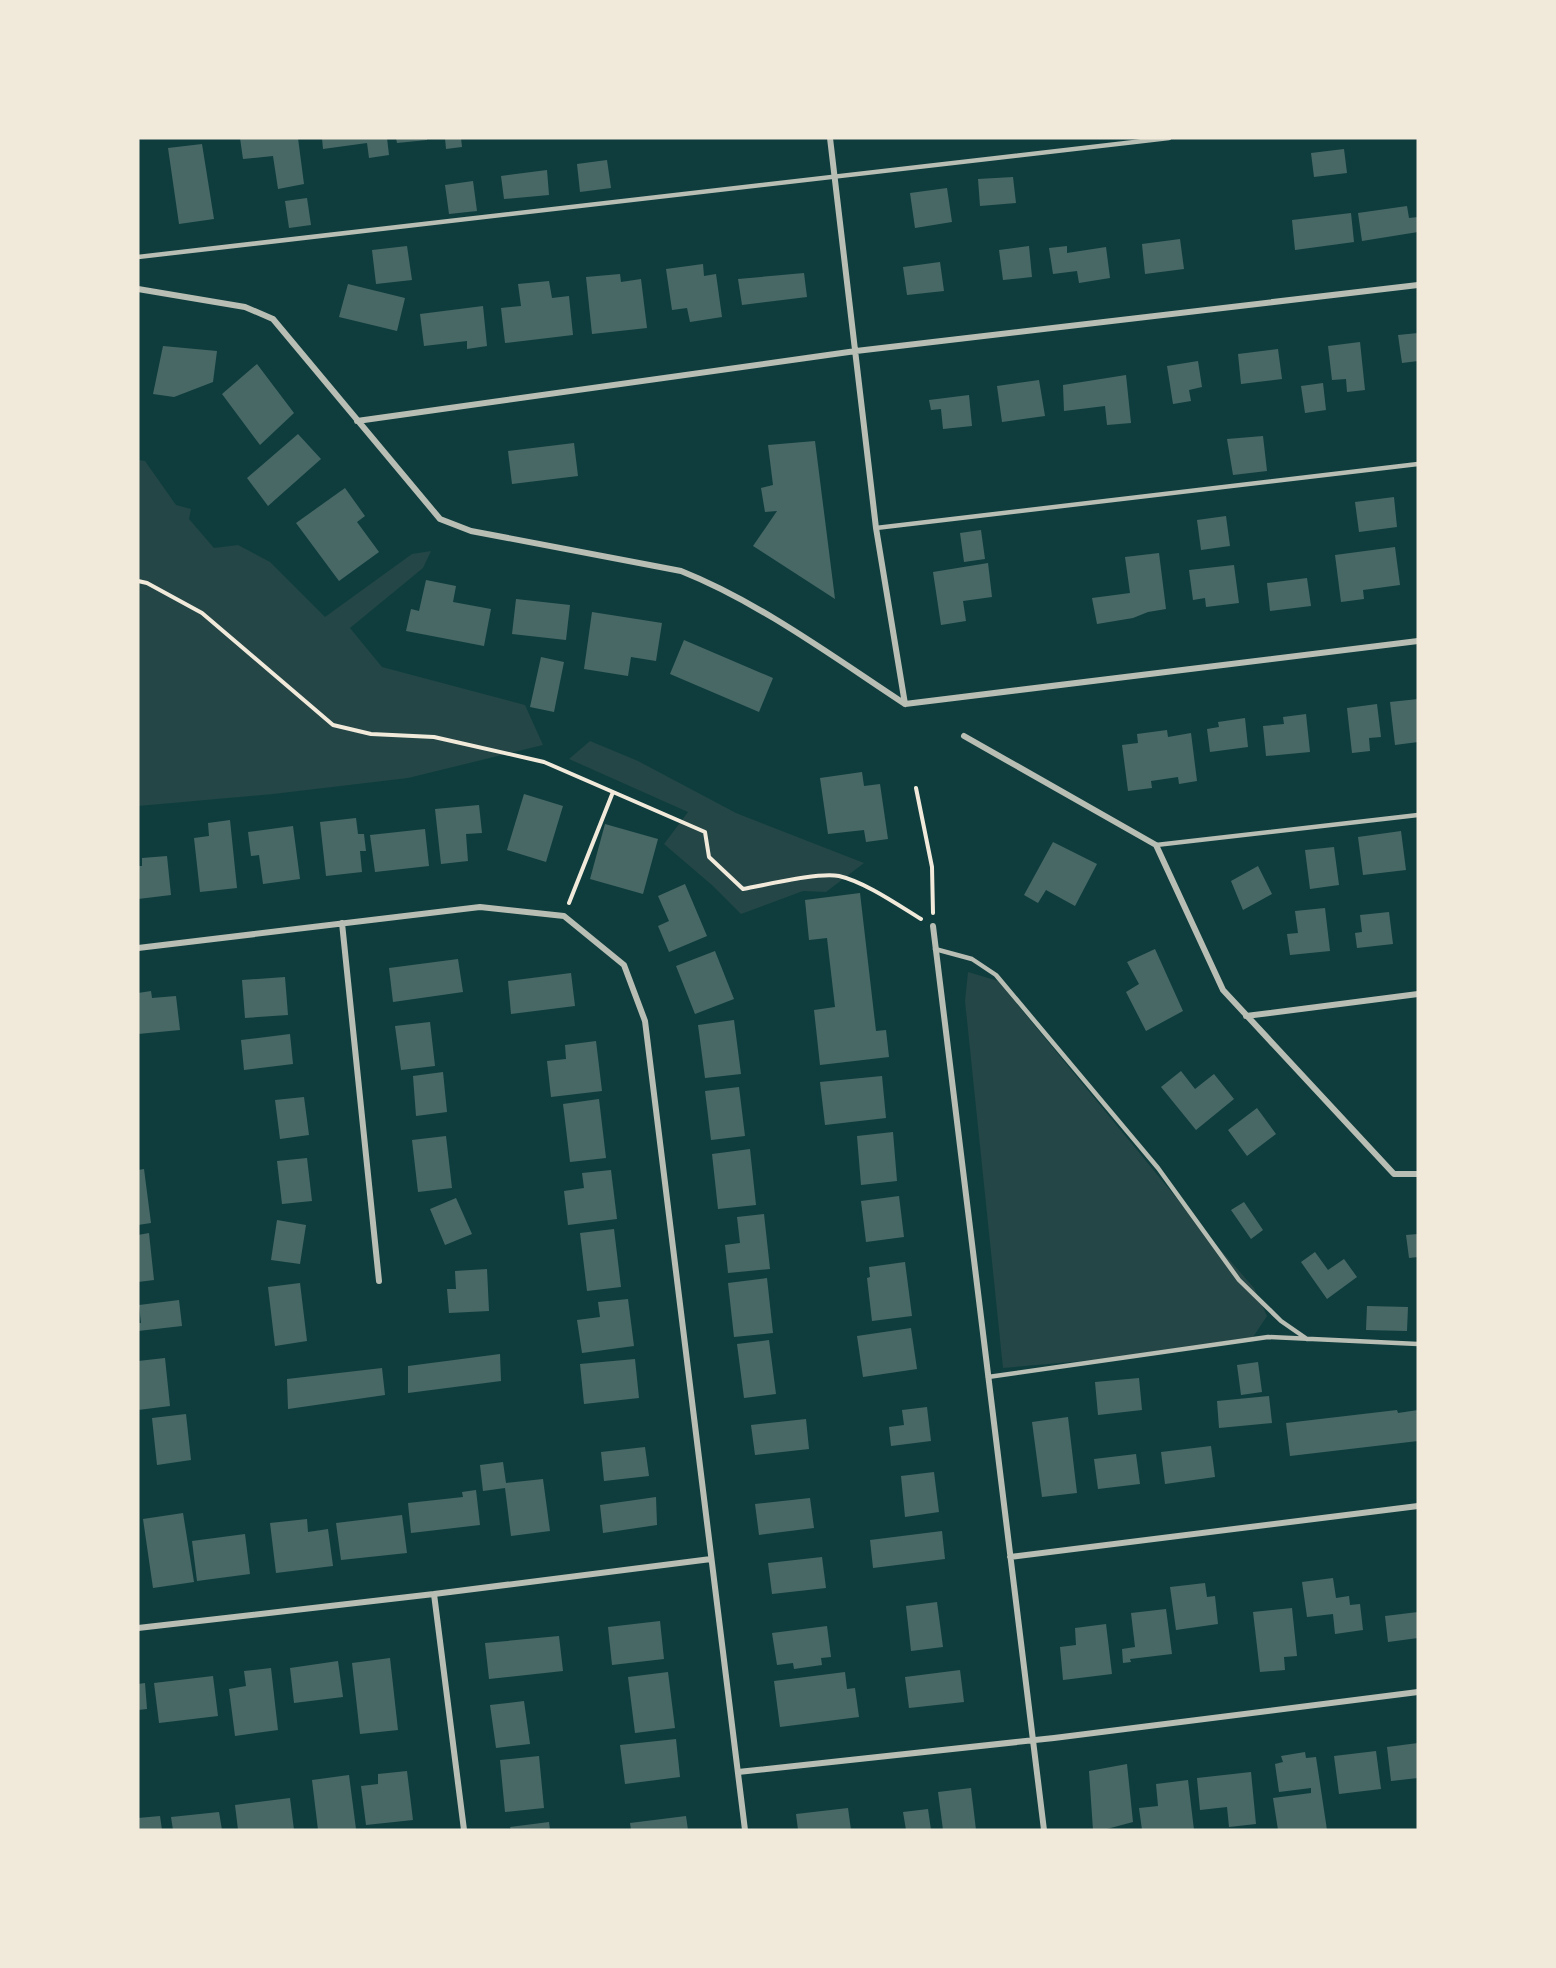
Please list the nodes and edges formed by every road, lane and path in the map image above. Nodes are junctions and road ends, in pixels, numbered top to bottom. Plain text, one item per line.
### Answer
1 (830, 138) edge
2 (1169, 138) edge
3 (835, 176) junction
4 (138, 257) edge
5 (1418, 285) edge
6 (138, 289) edge
7 (856, 351) junction
8 (357, 421) junction
9 (1418, 464) edge
10 (876, 528) junction
11 (138, 581) edge
12 (1418, 641) edge
13 (905, 704) junction
14 (964, 736) dead end
15 (916, 788) dead end
16 (613, 792) junction
17 (1418, 815) edge
18 (1156, 845) junction
19 (564, 916) junction
20 (342, 923) junction
21 (933, 926) junction
22 (138, 948) edge
23 (935, 949) junction
24 (1418, 994) edge
25 (1246, 1016) junction
26 (1418, 1174) edge
27 (379, 1281) dead end
28 (1307, 1339) junction
29 (1418, 1344) edge
30 (988, 1377) junction
31 (1418, 1506) edge
32 (1010, 1557) junction
33 (711, 1558) junction
34 (434, 1594) junction
35 (138, 1628) edge
36 (1418, 1692) edge
37 (1033, 1740) junction
38 (738, 1772) junction
39 (464, 1830) edge
40 (745, 1830) edge
41 (1044, 1830) edge

1 - 3 street
2 - 3 lane
3 - 4 lane
3 - 7 street
5 - 7 street
6 - 8 street
7 - 8 street
7 - 10 street
8 - 13 street
9 - 10 lane
10 - 13 street
11 - 16 path
12 - 13 street
14 - 18 street
15 - 21 path
16 - 19 path
16 - 21 path
17 - 18 lane
18 - 25 street
19 - 20 street
19 - 33 street
20 - 22 street
20 - 27 street
21 - 23 street
23 - 28 lane
23 - 30 street
24 - 25 street
25 - 26 street
28 - 29 lane
28 - 30 lane
30 - 32 street
31 - 32 street
32 - 37 street
33 - 34 street
33 - 38 street
34 - 35 street
34 - 39 street
36 - 37 street
37 - 38 street
37 - 41 street
38 - 40 street

